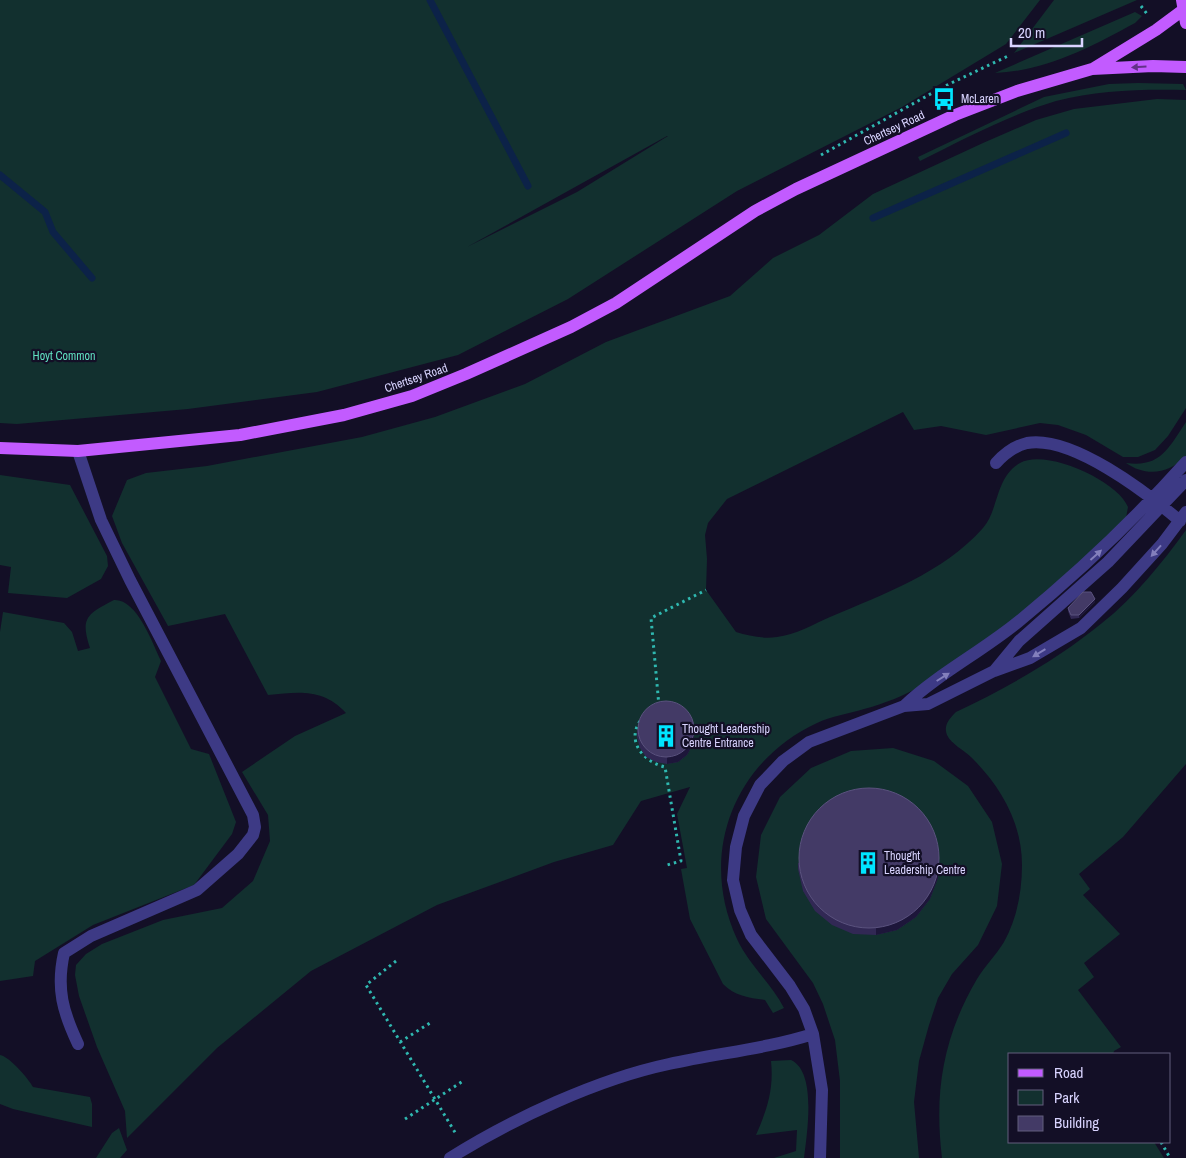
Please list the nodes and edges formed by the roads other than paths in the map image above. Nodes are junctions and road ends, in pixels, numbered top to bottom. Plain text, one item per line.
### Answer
1 (1182, 5) edge
2 (1186, 23) edge
3 (1186, 68) edge
4 (1092, 69) junction
5 (0, 448) edge
6 (78, 451) junction
7 (1186, 462) edge
8 (996, 463) dead end
9 (1186, 480) edge
10 (1158, 502) junction
11 (1183, 517) edge
12 (994, 671) junction
13 (904, 706) junction
14 (813, 1034) junction
15 (78, 1044) dead end
16 (450, 1158) edge
17 (820, 1158) edge

1 - 2 main road
1 - 4 main road, Chertsey Road
3 -> 4 main road, Chertsey Road
4 - 6 main road, Chertsey Road
5 - 6 main road, Chertsey Road
6 - 15 lane
7 - 10 lane
8 - 10 lane
9 - 10 lane
10 - 11 lane
10 - 12 lane
13 -> 10 lane
11 -> 12 lane
12 - 13 lane
13 - 14 lane
14 - 16 lane
14 - 17 lane

